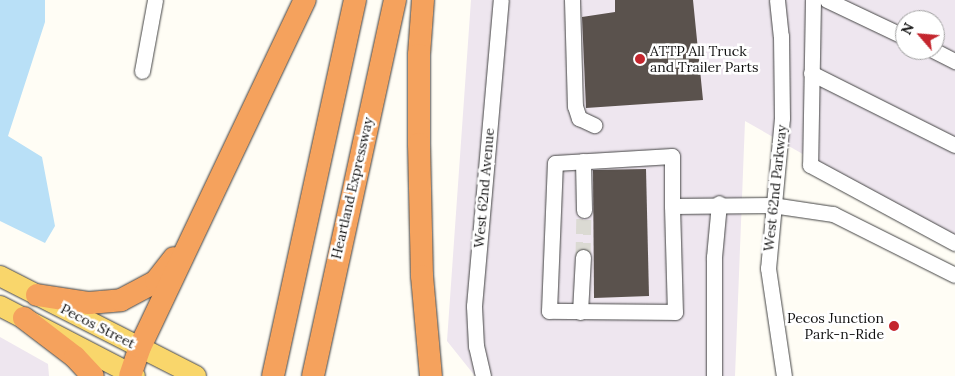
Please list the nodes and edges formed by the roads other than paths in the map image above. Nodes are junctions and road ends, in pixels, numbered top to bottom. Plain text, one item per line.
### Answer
1 (155, 0) edge
2 (305, 0) edge
3 (355, 0) edge
4 (395, 0) edge
5 (423, 0) edge
6 (501, 0) edge
7 (572, 0) edge
8 (777, 0) edge
9 (813, 0) edge
10 (827, 0) edge
11 (895, 32) edge
12 (142, 71) dead end
13 (811, 73) junction
14 (594, 126) dead end
15 (955, 145) edge
16 (583, 161) junction
17 (719, 203) junction
18 (772, 205) junction
19 (672, 206) junction
20 (207, 210) junction
21 (584, 210) tunnel mouth
22 (955, 243) edge
23 (583, 257) tunnel mouth
24 (955, 275) edge
25 (0, 276) edge
26 (37, 295) junction
27 (0, 306) edge
28 (580, 312) junction
29 (24, 318) junction
30 (140, 347) junction
31 (274, 370) edge
32 (132, 375) edge
33 (92, 376) edge
34 (196, 376) edge
35 (312, 376) edge
36 (431, 376) edge
37 (483, 376) edge
38 (714, 376) edge
39 (784, 376) edge

1 - 12 street
2 - 20 highway
3 - 31 highway
4 - 35 highway, Heartland Expressway
5 - 36 highway
6 - 37 street, West 62nd Avenue
7 - 14 street
8 - 18 street, West 62nd Parkway
9 - 13 street
10 - 11 street
13 - 15 street
13 - 22 street
16 - 19 street
16 - 21 street
16 - 28 street
17 - 18 street
17 - 19 street
17 - 38 street
18 - 24 street
18 - 39 street, West 62nd Parkway
19 - 28 street
20 - 26 highway
20 - 30 highway
23 - 28 street
25 - 26 main road, Pecos Street
26 - 30 main road, Pecos Street
27 - 29 main road, Pecos Street
29 - 32 main road, Pecos Street
29 - 33 highway
30 - 32 highway
30 - 34 main road, Pecos Street

